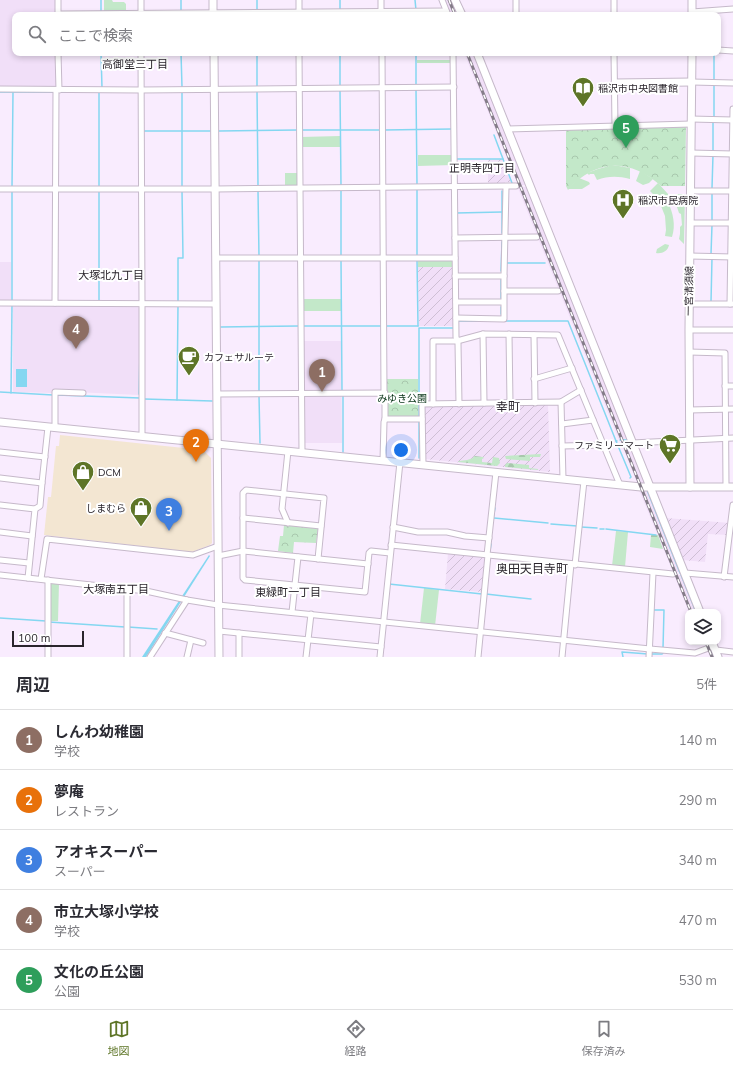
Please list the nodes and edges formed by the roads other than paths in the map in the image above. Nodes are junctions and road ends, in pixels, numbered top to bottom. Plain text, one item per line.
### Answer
1 (58, 0) edge
2 (141, 0) edge
3 (213, 0) edge
4 (299, 0) edge
5 (381, 0) edge
6 (442, 0) edge
7 (455, 0) edge
8 (516, 0) edge
9 (614, 0) edge
10 (692, 0) edge
11 (733, 9) edge
12 (58, 12) edge
13 (141, 12) edge
14 (213, 12) edge
15 (299, 12) edge
16 (381, 12) edge
17 (447, 12) edge
18 (461, 12) edge
19 (516, 12) edge
20 (614, 12) edge
21 (692, 12) edge
22 (708, 12) edge
23 (721, 50) edge
24 (733, 51) edge
25 (58, 56) edge
26 (141, 56) edge
27 (214, 56) edge
28 (299, 56) edge
29 (382, 56) edge
30 (453, 56) edge
31 (478, 56) edge
32 (614, 56) edge
33 (692, 56) edge
34 (692, 82) junction
35 (615, 83) junction
36 (733, 83) edge
37 (382, 87) junction
38 (454, 87) junction
39 (300, 88) junction
40 (214, 89) junction
41 (0, 90) edge
42 (57, 90) junction
43 (141, 90) junction
44 (733, 110) edge
45 (733, 120) edge
46 (691, 121) junction
47 (615, 126) junction
48 (507, 129) junction
49 (691, 154) junction
50 (733, 154) edge
51 (506, 186) junction
52 (516, 186) dead end
53 (383, 187) junction
54 (454, 187) junction
55 (300, 188) junction
56 (0, 189) edge
57 (56, 189) junction
58 (142, 189) junction
59 (215, 189) junction
60 (690, 191) junction
61 (732, 191) edge
62 (690, 223) junction
63 (732, 223) edge
64 (537, 237) dead end
65 (455, 238) junction
66 (505, 238) junction
67 (690, 256) junction
68 (732, 256) edge
69 (216, 258) junction
70 (301, 258) junction
71 (383, 258) junction
72 (455, 258) junction
73 (455, 276) junction
74 (504, 276) junction
75 (504, 291) junction
76 (558, 291) dead end
77 (456, 302) junction
78 (503, 302) junction
79 (0, 303) edge
80 (55, 303) junction
81 (142, 303) junction
82 (216, 304) junction
83 (689, 304) junction
84 (731, 304) edge
85 (456, 318) junction
86 (689, 330) junction
87 (733, 330) edge
88 (483, 334) junction
89 (509, 334) junction
90 (534, 334) junction
91 (457, 341) junction
92 (689, 352) junction
93 (572, 368) junction
94 (534, 379) junction
95 (725, 386) junction
96 (733, 386) edge
97 (581, 390) junction
98 (83, 393) dead end
99 (384, 393) junction
100 (217, 394) junction
101 (302, 394) junction
102 (561, 402) junction
103 (484, 403) junction
104 (510, 403) junction
105 (535, 403) junction
106 (433, 404) junction
107 (459, 404) junction
108 (725, 409) junction
109 (733, 409) edge
110 (689, 410) junction
111 (385, 419) junction
112 (422, 419) junction
113 (593, 420) junction
114 (0, 422) edge
115 (562, 424) junction
116 (51, 427) junction
117 (142, 436) junction
118 (726, 438) junction
119 (733, 438) edge
120 (689, 440) junction
121 (632, 443) junction
122 (217, 444) junction
123 (603, 444) junction
124 (562, 446) junction
125 (288, 451) junction
126 (0, 452) edge
127 (302, 452) junction
128 (45, 457) junction
129 (383, 460) junction
130 (400, 462) junction
131 (423, 464) junction
132 (496, 472) junction
133 (0, 478) edge
134 (564, 479) junction
135 (584, 481) junction
136 (42, 483) junction
137 (620, 485) junction
138 (650, 487) junction
139 (690, 487) junction
140 (729, 487) edge
141 (283, 494) junction
142 (0, 505) edge
143 (733, 505) edge
144 (35, 509) junction
145 (243, 518) junction
146 (288, 522) junction
147 (321, 526) junction
148 (393, 527) junction
149 (0, 532) edge
150 (32, 536) junction
151 (489, 538) junction
152 (391, 545) junction
153 (218, 546) junction
154 (243, 551) junction
155 (390, 553) junction
156 (488, 555) junction
157 (218, 556) junction
158 (298, 557) junction
159 (318, 559) junction
160 (0, 560) edge
161 (29, 563) junction
162 (368, 564) junction
163 (573, 564) junction
164 (653, 573) junction
165 (685, 573) junction
166 (673, 574) dead end
167 (0, 575) edge
168 (724, 577) junction
169 (733, 577) edge
170 (28, 578) junction
171 (41, 579) junction
172 (48, 580) junction
173 (295, 585) junction
174 (127, 589) junction
175 (184, 599) junction
176 (218, 605) junction
177 (699, 609) edge
178 (292, 612) junction
179 (311, 614) junction
180 (383, 622) junction
181 (219, 631) junction
182 (480, 632) junction
183 (165, 633) junction
184 (239, 633) junction
185 (308, 639) junction
186 (191, 640) junction
187 (563, 640) junction
188 (203, 642) dead end
189 (381, 647) junction
190 (650, 649) junction
191 (715, 649) edge
192 (733, 652) edge
193 (690, 655) edge
194 (48, 657) edge
195 (127, 657) edge
196 (150, 657) edge
197 (187, 657) edge
198 (219, 657) edge
199 (239, 657) edge
200 (306, 657) edge
201 (380, 657) edge
202 (478, 657) edge
203 (562, 657) edge
204 (650, 657) edge

1 - 12 street
2 - 13 street
3 - 14 street
4 - 15 street
5 - 16 street
6 - 17 street
7 - 18 street
8 - 19 street
9 - 20 street
10 - 21 street
11 - 22 street
23 - 24 street
25 - 42 street
26 - 43 street
27 - 40 street
28 - 39 street
29 - 37 street
30 - 38 street
31 - 48 street
32 - 35 street
33 - 34 street, 一宮清須線
34 - 35 street
34 - 36 street
34 - 46 street, 一宮清須線
35 - 47 street
37 - 38 street
37 - 39 street
37 - 53 street
38 - 54 street
39 - 40 street
39 - 55 street
40 - 43 street
40 - 59 street
41 - 42 street
42 - 43 street
42 - 57 street
43 - 58 street
44 - 45 street
45 - 46 street
45 - 50 street
46 - 47 street
46 - 49 street, 一宮清須線
47 - 48 street
48 - 121 street
49 - 50 street
49 - 60 street, 一宮清須線
50 - 61 street
51 - 52 street
51 - 54 street
51 - 66 street
53 - 54 street
53 - 55 street
53 - 71 street
54 - 65 street
55 - 59 street
55 - 70 street
56 - 57 street
57 - 58 street
57 - 80 street
58 - 59 street
58 - 81 street
59 - 69 street
60 - 61 street
60 - 62 street, 一宮清須線
61 - 63 street
62 - 63 street
62 - 67 street, 一宮清須線
63 - 68 street
64 - 66 street
65 - 66 street
65 - 72 street
66 - 74 street
67 - 68 street
67 - 83 street, 一宮清須線
68 - 84 street
69 - 70 street
69 - 82 street
70 - 71 street
70 - 101 street
71 - 72 street
71 - 99 street
72 - 73 street
73 - 74 street
73 - 77 street
74 - 75 street
75 - 76 street
75 - 78 street
77 - 78 street
77 - 85 street
78 - 85 street
79 - 80 street
80 - 81 street
81 - 82 street
81 - 117 street
82 - 100 street
83 - 84 street
83 - 86 street, 一宮清須線
85 - 91 street
86 - 87 street
86 - 92 street, 一宮清須線
88 - 89 street
88 - 91 street
88 - 103 street
89 - 90 street
89 - 104 street
90 - 93 street
90 - 94 street
91 - 106 street
91 - 107 street
92 - 95 street
92 - 110 street, 一宮清須線
93 - 94 street
93 - 97 street
94 - 105 street
95 - 96 street
95 - 108 street
97 - 102 street
97 - 113 street
98 - 116 street
99 - 101 street
99 - 111 street
100 - 101 street
100 - 122 street
101 - 127 street
102 - 105 street
102 - 115 street
103 - 104 street
103 - 107 street
104 - 105 street
106 - 107 street
106 - 112 street
108 - 109 street
108 - 110 street
108 - 118 street
110 - 120 street, 一宮清須線
111 - 112 street
111 - 129 street
112 - 131 street
113 - 115 street
113 - 123 street
114 - 116 street
115 - 124 street
116 - 117 street
116 - 128 street
117 - 122 street
118 - 119 street
118 - 120 street
118 - 140 street
120 - 121 street
120 - 139 street, 一宮清須線
121 - 138 street
122 - 125 street
122 - 153 street
123 - 124 street
123 - 137 street
124 - 134 street
125 - 127 street
125 - 141 street
126 - 128 street
127 - 129 street
128 - 136 street
129 - 130 street
130 - 131 street
130 - 148 street
131 - 132 street
132 - 134 street
132 - 151 street
133 - 136 street
134 - 135 street
135 - 137 street
135 - 163 street
136 - 144 street
137 - 138 street
138 - 139 street
138 - 165 street
139 - 140 street
141 - 145 street
141 - 146 street
141 - 147 street
142 - 144 street
143 - 168 street
144 - 150 street
145 - 146 street
145 - 154 street
146 - 147 street
147 - 159 street
148 - 151 street
148 - 152 street
149 - 150 street
150 - 161 street
151 - 156 street
152 - 155 street
152 - 156 street
153 - 157 street
153 - 171 street
154 - 157 street
154 - 158 street
154 - 173 street
155 - 162 street
155 - 180 street
156 - 163 street
156 - 182 street
157 - 176 street
158 - 159 street
158 - 173 street
159 - 162 street
160 - 161 street
161 - 170 street
162 - 173 street
163 - 164 street
163 - 187 street
164 - 166 street
164 - 190 street
165 - 168 street
165 - 177 street
167 - 170 street
168 - 169 street
170 - 171 street
171 - 172 street
172 - 174 street
172 - 194 street
173 - 178 street
174 - 175 street
174 - 195 street
175 - 176 street
175 - 183 street
176 - 178 street
176 - 181 street
178 - 179 street
179 - 180 street
179 - 185 street
180 - 182 street
180 - 189 street
181 - 184 street
181 - 198 street
182 - 187 street
182 - 202 street
183 - 186 street
183 - 196 street
184 - 185 street
184 - 199 street
185 - 189 street
185 - 200 street
186 - 188 street
186 - 197 street
187 - 190 street
187 - 203 street
189 - 201 street
190 - 193 street
190 - 204 street
191 - 192 street
191 - 193 street

